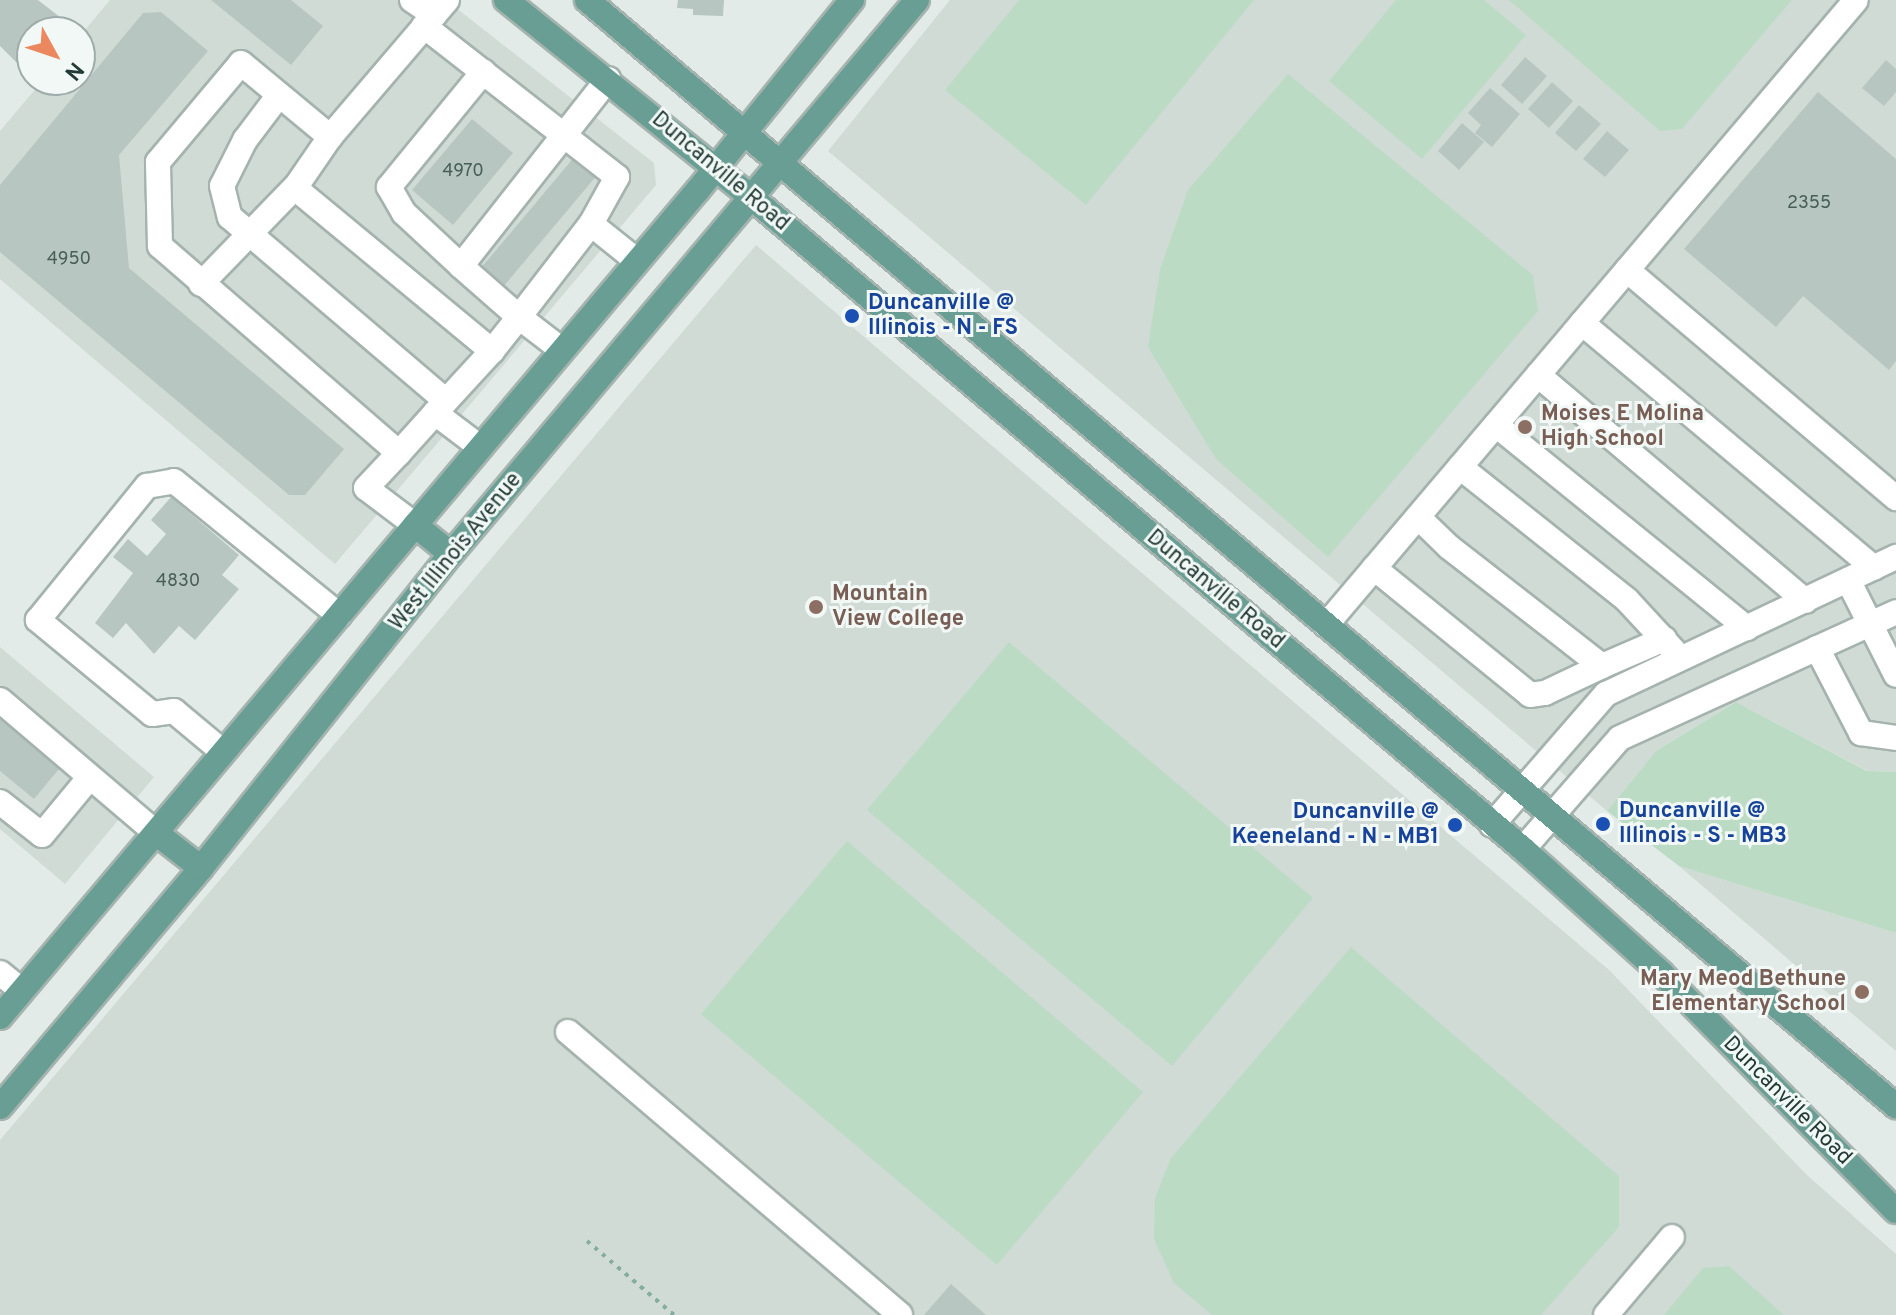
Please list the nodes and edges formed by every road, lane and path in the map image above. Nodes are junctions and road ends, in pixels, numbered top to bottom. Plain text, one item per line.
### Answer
1 (412, 0) edge
2 (506, 0) edge
3 (587, 0) edge
4 (852, 0) edge
5 (917, 0) edge
6 (1856, 0) edge
7 (435, 14) edge
8 (483, 72) junction
9 (608, 79) junction
10 (279, 95) junction
11 (746, 132) junction
12 (565, 136) junction
13 (330, 137) junction
14 (781, 162) junction
15 (716, 168) junction
16 (295, 187) junction
17 (751, 197) junction
18 (591, 224) junction
19 (250, 238) junction
20 (637, 261) junction
21 (461, 266) junction
22 (1627, 270) junction
23 (201, 284) junction
24 (519, 317) junction
25 (1582, 323) junction
26 (562, 350) junction
27 (492, 351) junction
28 (1538, 375) junction
29 (440, 407) junction
30 (1496, 425) junction
31 (480, 447) junction
32 (399, 453) junction
33 (1460, 467) junction
34 (1896, 498) edge
35 (1418, 517) junction
36 (415, 525) junction
37 (451, 554) junction
38 (1896, 557) edge
39 (1374, 568) junction
40 (1874, 568) junction
41 (1848, 580) junction
42 (1805, 601) junction
43 (1896, 612) edge
44 (339, 615) junction
45 (1869, 624) junction
46 (1326, 625) junction
47 (1747, 628) junction
48 (1664, 639) junction
49 (1817, 648) junction
50 (1680, 659) junction
51 (1602, 666) junction
52 (1896, 675) edge
53 (0, 700) edge
54 (1896, 738) edge
55 (223, 752) junction
56 (90, 777) junction
57 (1521, 791) junction
58 (0, 802) edge
59 (1553, 818) junction
60 (1492, 825) junction
61 (156, 833) junction
62 (1523, 849) junction
63 (201, 868) junction
64 (0, 973) edge
65 (22, 991) junction
66 (0, 1017) edge
67 (568, 1032) dead end
68 (1896, 1106) edge
69 (0, 1107) edge
70 (1896, 1211) edge
71 (1672, 1237) dead end
72 (587, 1241) dead end
73 (673, 1315) edge
74 (900, 1315) edge
75 (1606, 1315) edge

1 - 7 street
2 - 9 main road, Duncanville Road
3 - 11 main road, Duncanville Road
4 - 11 main road
5 - 14 main road, West Illinois Avenue
6 - 22 street
7 - 8 street
7 - 13 street
8 - 12 street
8 - 21 street
9 - 12 street
9 - 15 main road, Duncanville Road
10 - 13 street
10 - 19 street
10 - 23 street
11 - 14 main road, Duncanville Road
11 - 15 main road
12 - 18 street
12 - 21 street
13 - 16 street
14 - 17 main road, West Illinois Avenue
14 - 46 main road, Duncanville Road
15 - 17 main road, Duncanville Road
15 - 20 main road
16 - 19 street
16 - 27 street
17 - 37 main road, West Illinois Avenue
17 - 60 main road, Duncanville Road
18 - 20 street
18 - 24 street
19 - 23 street
19 - 29 street
20 - 26 main road
21 - 24 street
22 - 25 street
22 - 34 street
23 - 32 street
24 - 26 street
24 - 27 street
25 - 28 street
25 - 40 street
26 - 31 main road
27 - 29 street
28 - 30 street
28 - 42 street
29 - 31 street
29 - 32 street
30 - 33 street
30 - 47 street
31 - 36 main road
32 - 36 street
33 - 35 street
33 - 48 street
35 - 39 street
35 - 51 street
36 - 37 main road
36 - 44 main road
37 - 63 main road, West Illinois Avenue
38 - 40 street
39 - 46 street
39 - 51 street
40 - 41 street
41 - 42 street
41 - 45 street
42 - 47 street
43 - 45 street
44 - 55 main road
44 - 55 street
45 - 49 street
45 - 52 street
46 - 57 main road, Duncanville Road
47 - 50 street
48 - 50 street
48 - 51 street
49 - 54 street
49 - 59 street
50 - 57 street
53 - 56 street
55 - 61 main road
56 - 58 street
56 - 61 street
57 - 59 main road, Duncanville Road
57 - 60 street
59 - 62 street
59 - 68 main road, Duncanville Road
60 - 62 main road, Duncanville Road
61 - 63 main road
61 - 65 main road
62 - 70 main road, Duncanville Road
63 - 69 main road, West Illinois Avenue
64 - 65 street
65 - 66 main road
67 - 74 street
71 - 75 street
72 - 73 path

